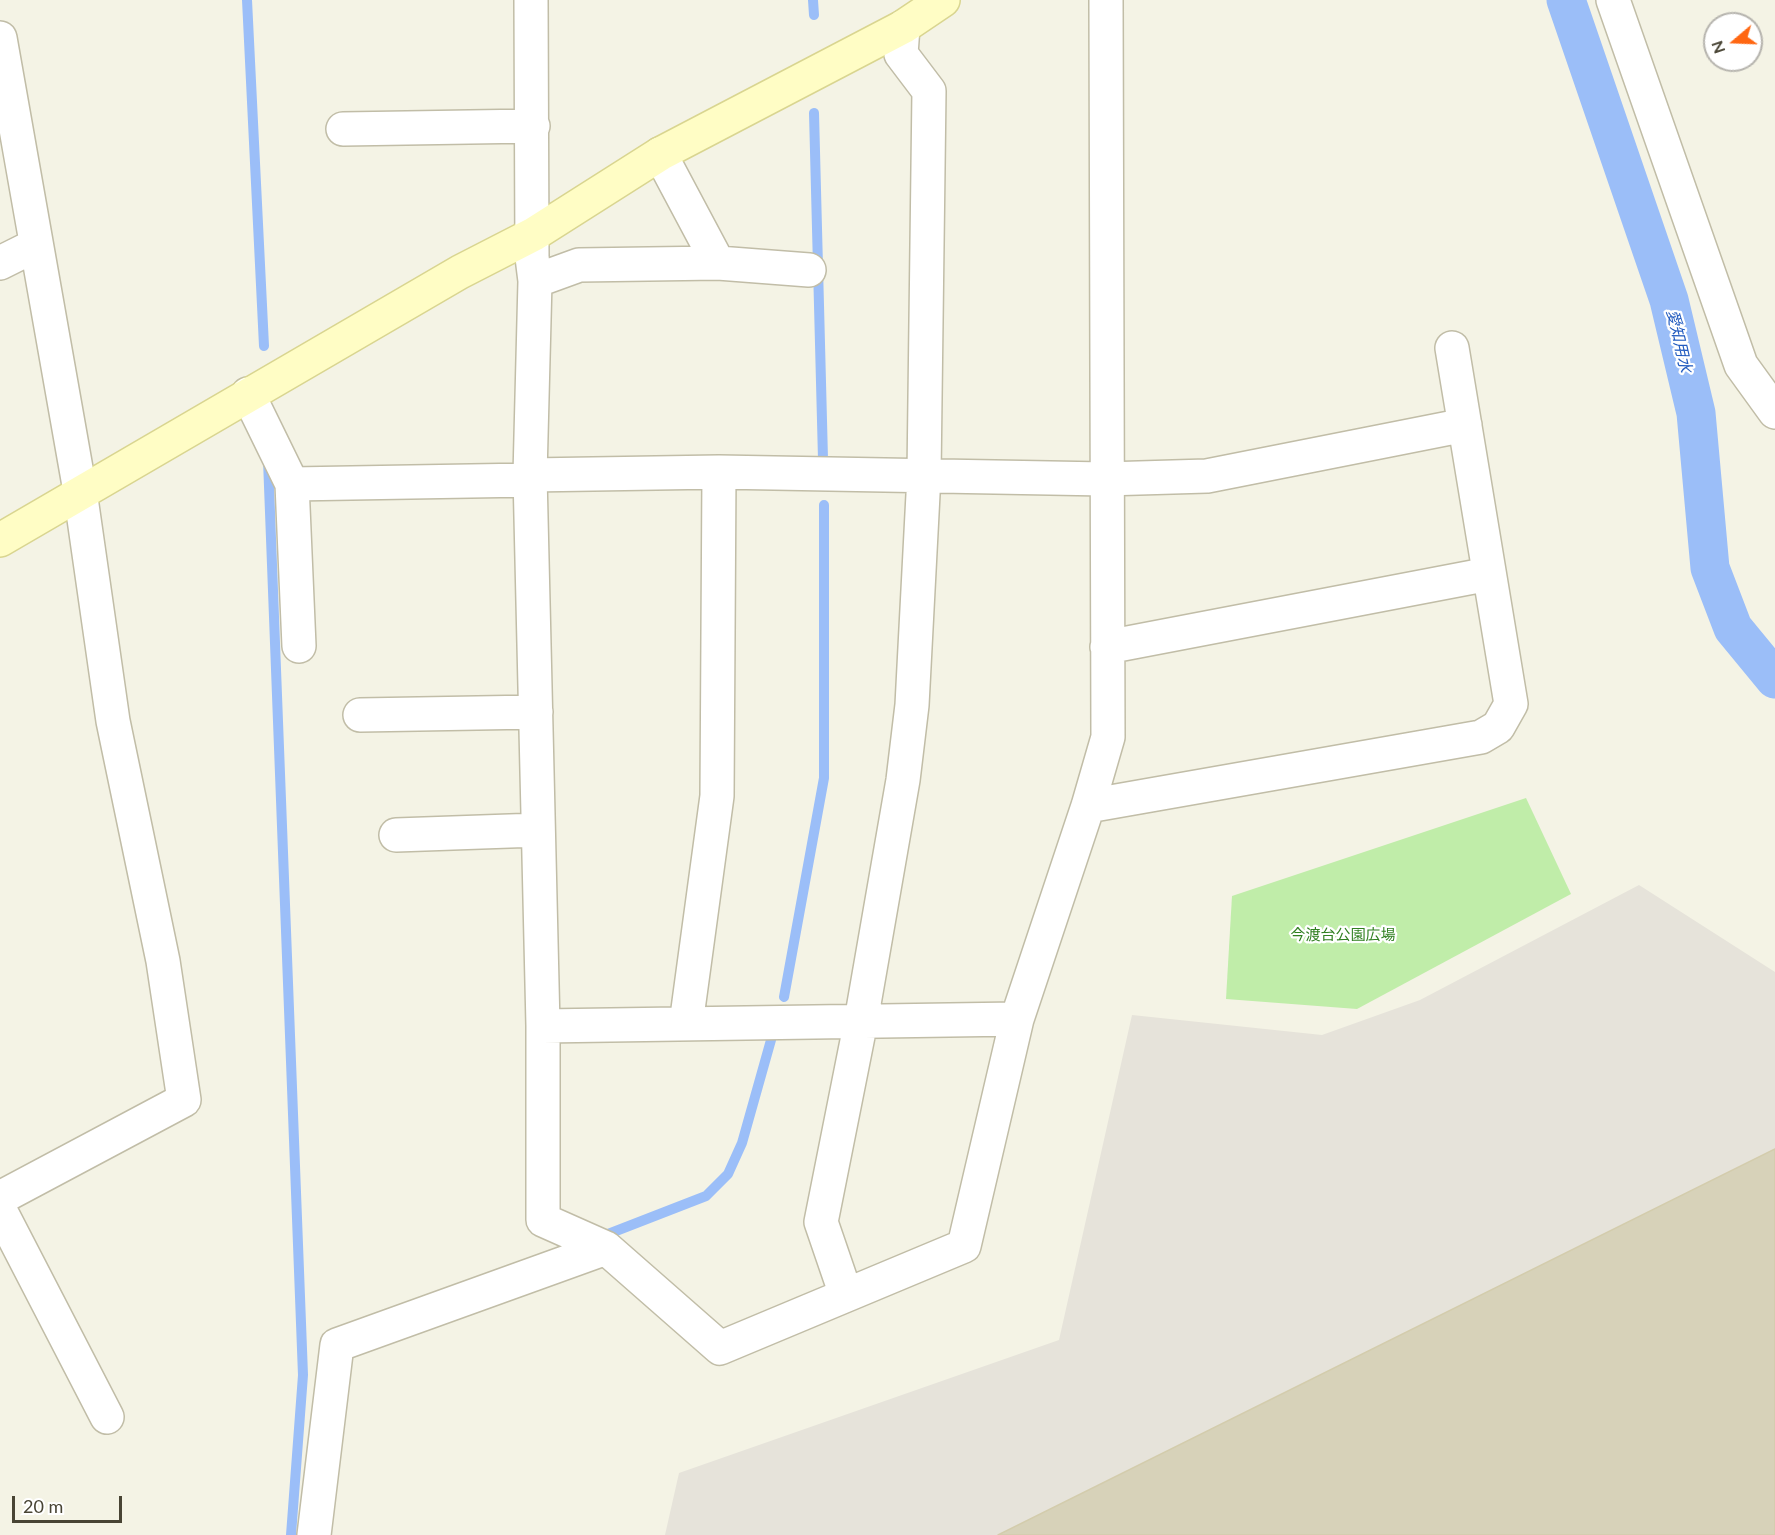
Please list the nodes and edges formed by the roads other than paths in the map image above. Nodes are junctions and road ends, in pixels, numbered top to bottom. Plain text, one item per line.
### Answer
1 (531, 0) edge
2 (943, 0) edge
3 (1106, 0) edge
4 (1613, 0) edge
5 (903, 27) junction
6 (0, 38) edge
7 (532, 126) junction
8 (343, 129) dead end
9 (660, 154) junction
10 (534, 234) junction
11 (36, 245) junction
12 (0, 263) edge
13 (718, 263) junction
14 (809, 270) dead end
15 (535, 281) junction
16 (1452, 348) dead end
17 (248, 394) junction
18 (1775, 412) edge
19 (1465, 425) junction
20 (719, 472) junction
21 (924, 475) junction
22 (530, 478) junction
23 (1105, 479) junction
24 (292, 484) junction
25 (80, 490) junction
26 (0, 540) edge
27 (1489, 574) junction
28 (299, 646) dead end
29 (1107, 647) junction
30 (536, 712) junction
31 (360, 715) dead end
32 (1088, 806) junction
33 (538, 830) junction
34 (396, 835) dead end
35 (1017, 1019) junction
36 (861, 1021) junction
37 (686, 1024) junction
38 (543, 1026) junction
39 (1, 1197) edge
40 (606, 1248) junction
41 (846, 1295) junction
42 (107, 1417) dead end
43 (314, 1535) edge

1 - 7 street
2 - 5 street
3 - 23 street
4 - 18 street
5 - 9 street
5 - 21 street
6 - 11 street
7 - 8 street
7 - 10 street
9 - 10 street
9 - 13 street
10 - 15 street
10 - 17 street
11 - 12 street
11 - 25 street
13 - 14 street
13 - 15 street
15 - 22 street
16 - 19 street
17 - 24 street
17 - 25 street
19 - 23 street
19 - 27 street
20 - 21 street
20 - 22 street
20 - 37 street
21 - 23 street
21 - 36 street
22 - 24 street
22 - 30 street
23 - 29 street
24 - 28 street
25 - 26 street
25 - 39 street
27 - 29 street
27 - 32 street
29 - 32 street
30 - 31 street
30 - 33 street
32 - 35 street
33 - 34 street
33 - 38 street
35 - 36 street
35 - 41 street
36 - 37 street
36 - 41 street
37 - 38 street
38 - 40 street
39 - 42 street
40 - 41 street
40 - 43 street

